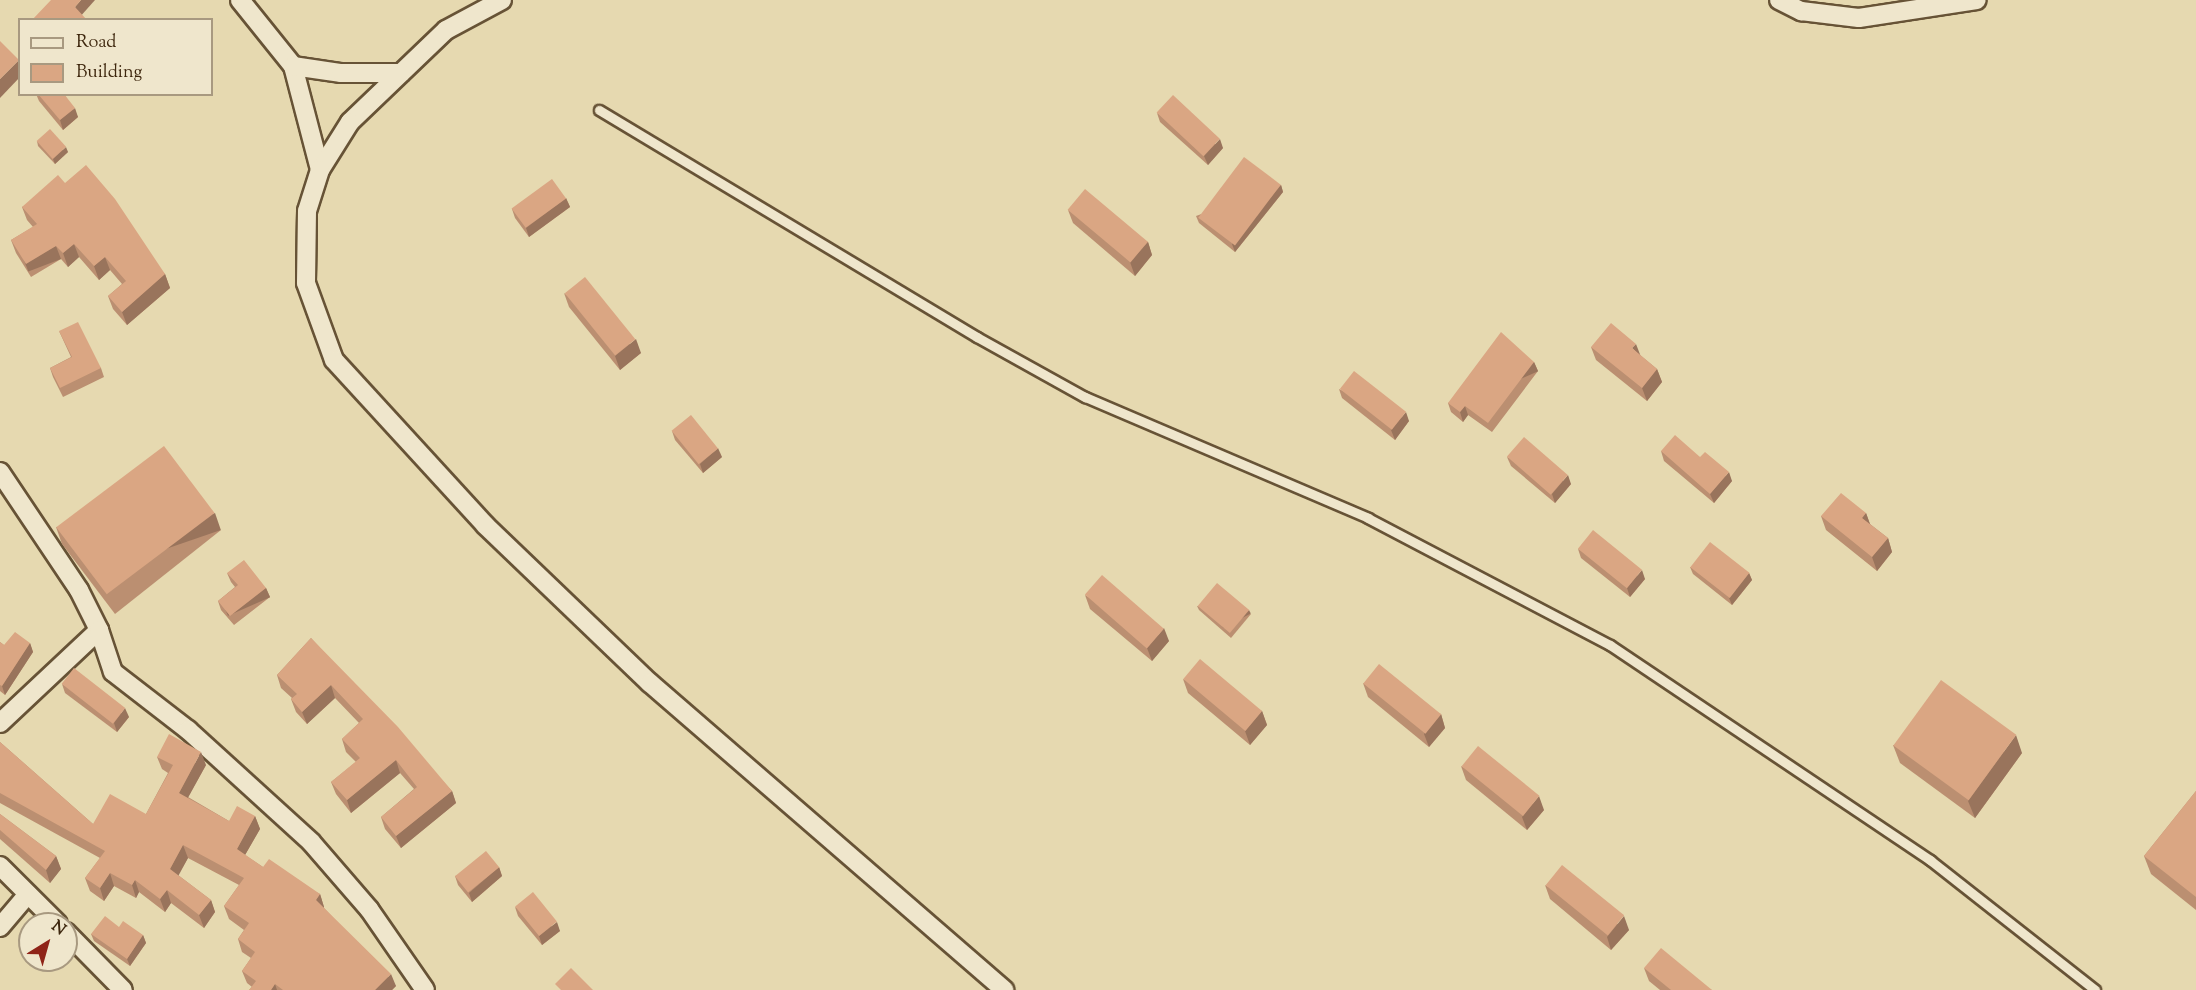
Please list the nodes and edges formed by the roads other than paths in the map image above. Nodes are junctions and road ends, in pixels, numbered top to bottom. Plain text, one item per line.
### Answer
1 (240, 0) edge
2 (502, 0) edge
3 (1779, 0) edge
4 (1977, 0) edge
5 (293, 66) junction
6 (401, 73) junction
7 (599, 110) dead end
8 (320, 170) junction
9 (0, 472) edge
10 (99, 630) junction
11 (0, 723) edge
12 (0, 866) edge
13 (28, 894) junction
14 (46, 912) edge
15 (0, 927) edge
16 (78, 945) edge
17 (123, 990) edge
18 (425, 990) edge
19 (1004, 990) edge
20 (2095, 990) edge

1 - 5 street
2 - 6 street
3 - 4 street
5 - 6 street
5 - 8 street
6 - 8 street
7 - 20 lane
8 - 19 street
9 - 10 street
10 - 11 street
10 - 18 street
12 - 13 street
13 - 14 street
13 - 15 street
16 - 17 street

